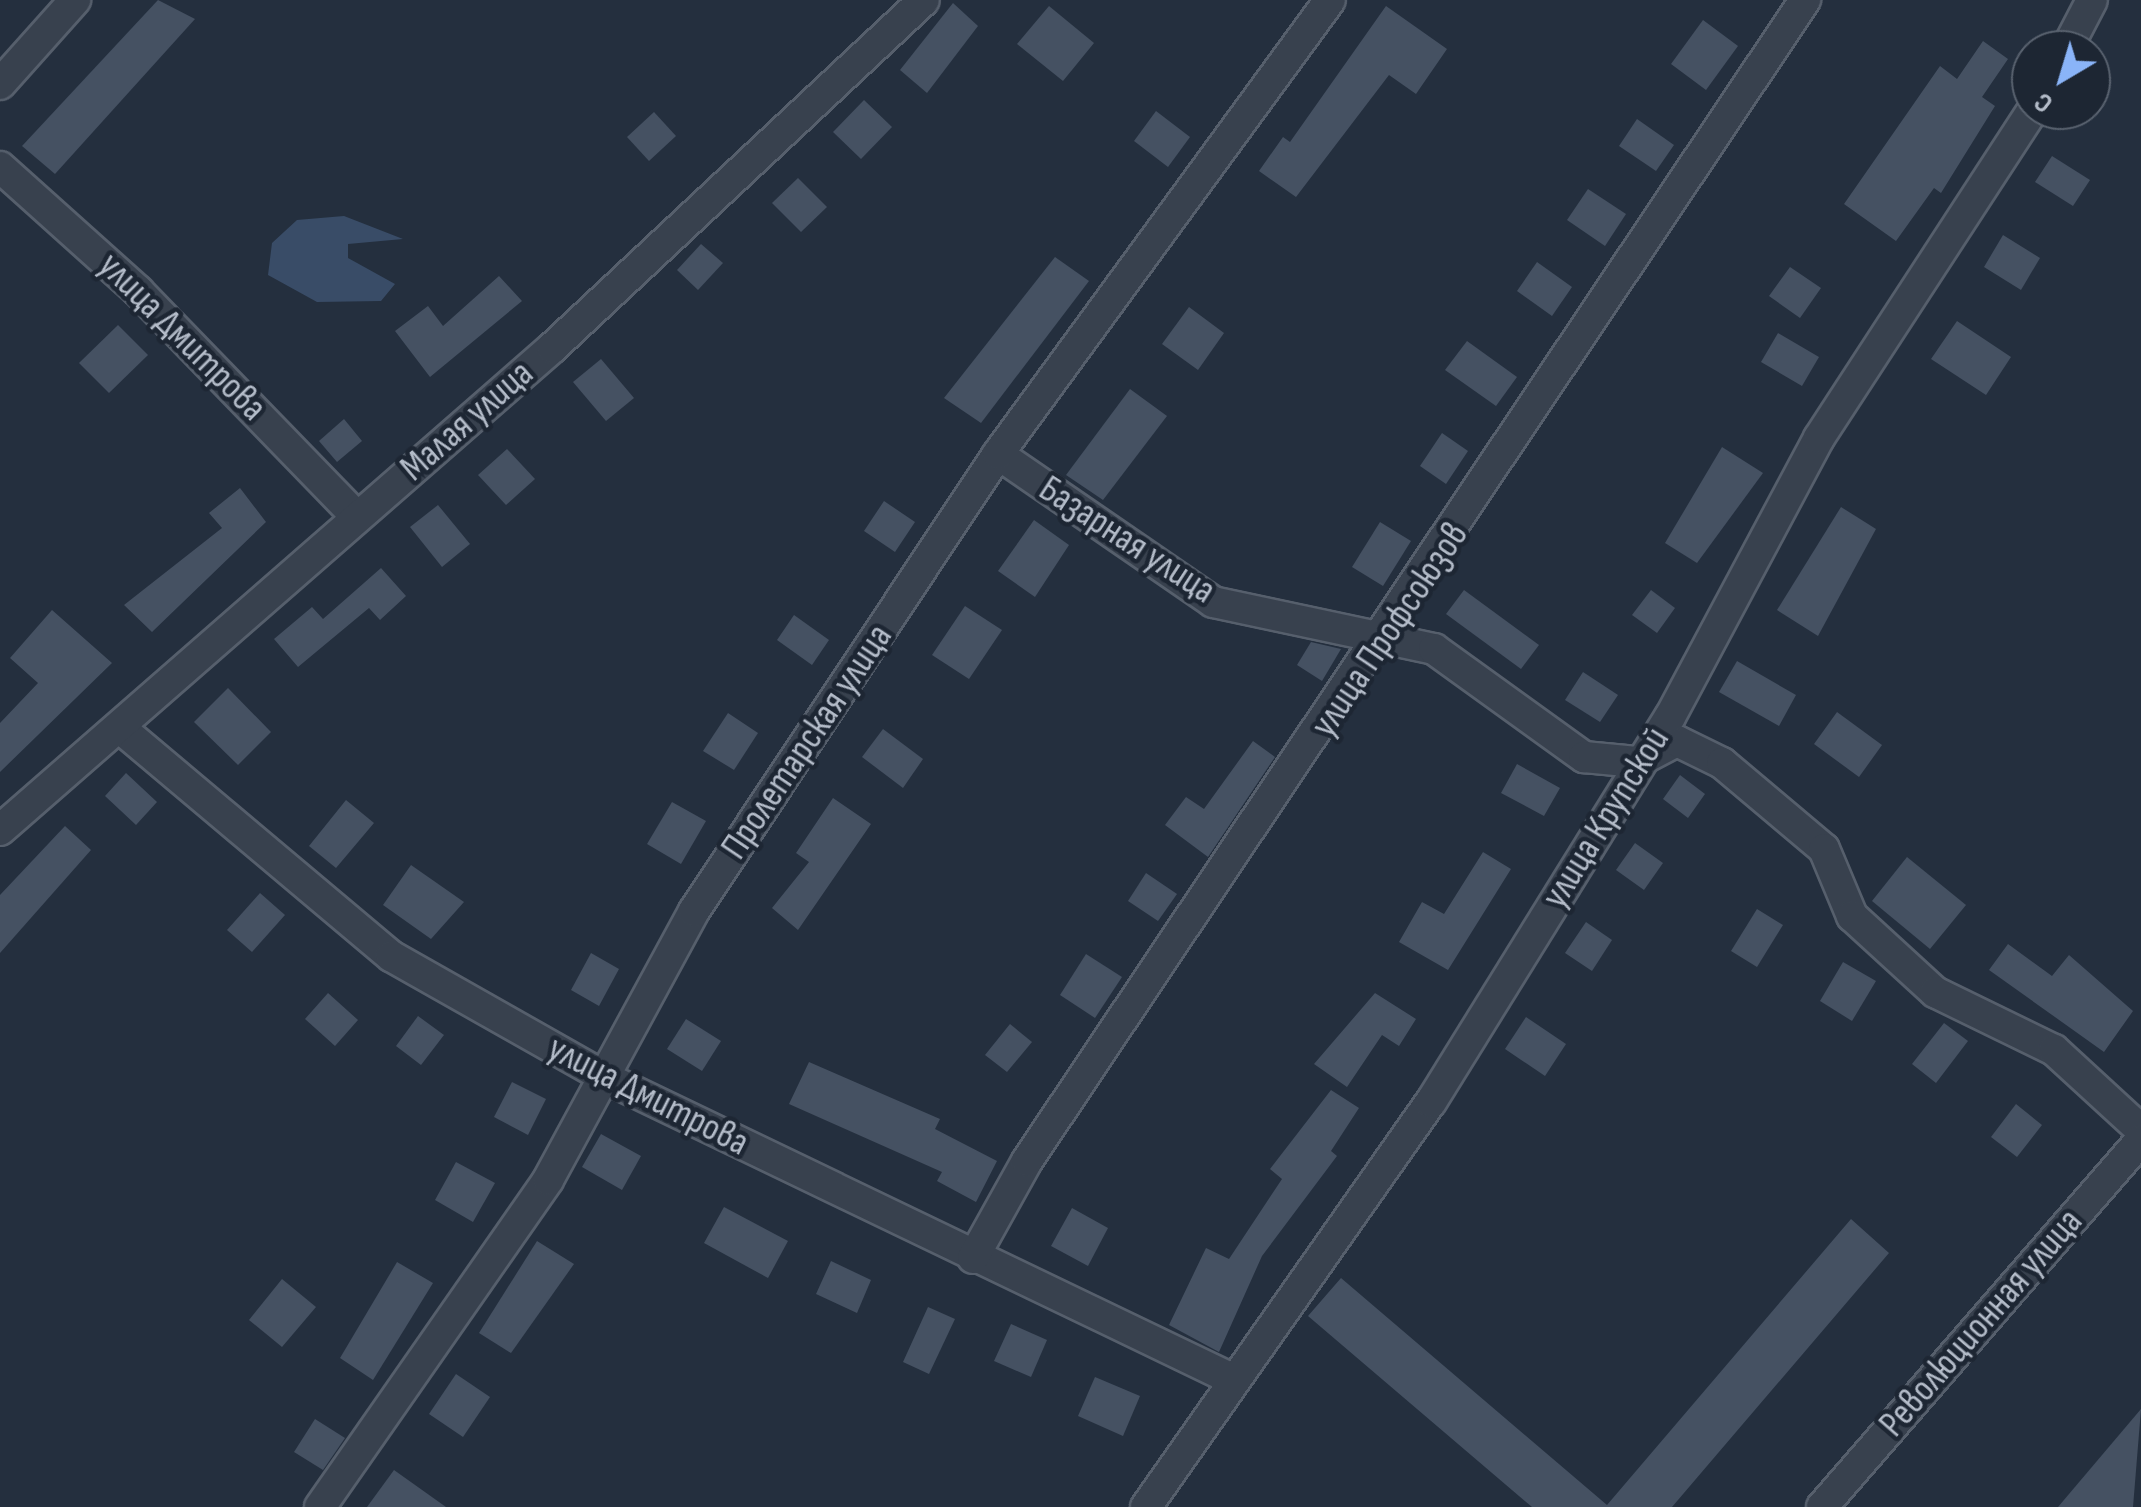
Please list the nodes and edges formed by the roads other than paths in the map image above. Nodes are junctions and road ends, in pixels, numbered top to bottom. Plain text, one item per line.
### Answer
1 (74, 0) edge
2 (924, 0) edge
3 (1330, 0) edge
4 (1805, 0) edge
5 (2092, 0) edge
6 (2076, 30) edge
7 (0, 84) edge
8 (2020, 130) edge
9 (0, 166) edge
10 (998, 454) junction
11 (356, 516) junction
12 (1382, 643) junction
13 (118, 727) junction
14 (1637, 762) junction
15 (0, 830) edge
16 (608, 1079) junction
17 (2141, 1130) edge
18 (2141, 1140) edge
19 (973, 1258) junction
20 (1232, 1379) junction
21 (320, 1507) edge
22 (1146, 1507) edge
23 (1822, 1507) edge

1 - 7 street
2 - 11 street, Малая улица
3 - 10 street, Пролетарская улица
4 - 12 street, улица Профсоюзов
5 - 6 street
8 - 14 street, улица Крупской
9 - 11 street, улица Дмитрова
10 - 12 street, Базарная улица
10 - 16 street, Пролетарская улица
11 - 13 street, Малая улица
12 - 14 street, Базарная улица
12 - 19 street, улица Профсоюзов
13 - 15 street, Малая улица
13 - 16 street, улица Дмитрова
14 - 17 street, Базарная улица
14 - 20 street, улица Крупской
16 - 19 street, улица Дмитрова
16 - 21 street, Пролетарская улица
18 - 23 street, Революционная улица
19 - 20 street, улица Дмитрова
20 - 22 street, улица Крупской

